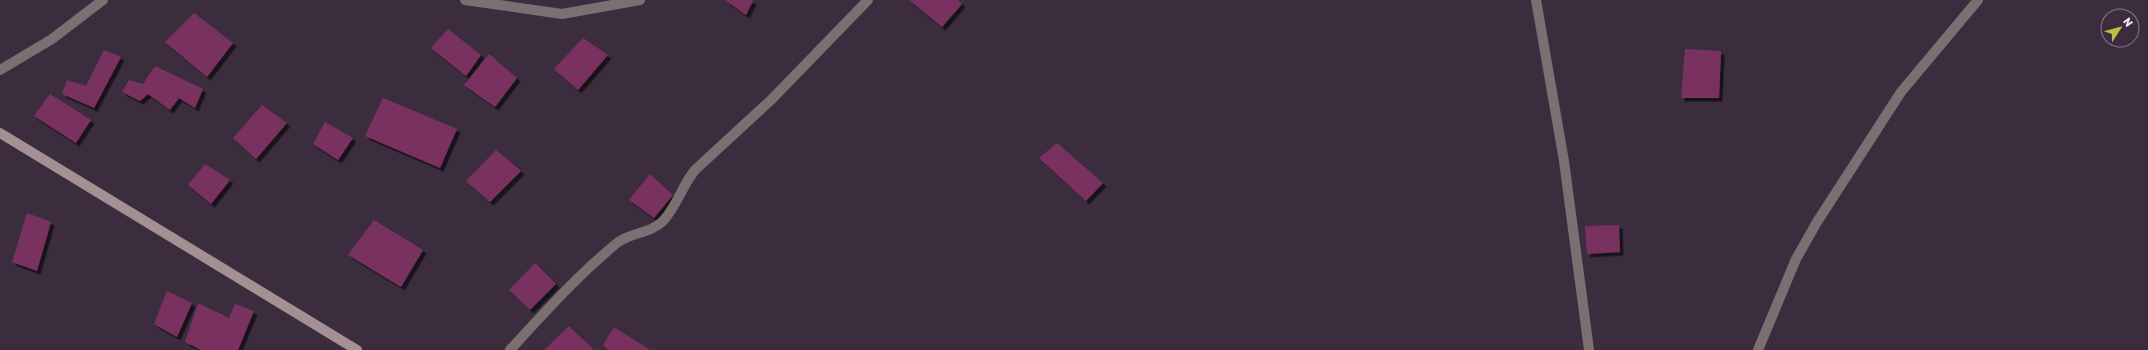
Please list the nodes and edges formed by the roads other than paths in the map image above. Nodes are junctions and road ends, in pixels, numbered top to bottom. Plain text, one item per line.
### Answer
1 (103, 0) edge
2 (465, 0) edge
3 (640, 0) edge
4 (868, 0) edge
5 (1536, 0) edge
6 (1978, 0) edge
7 (0, 70) edge
8 (0, 133) edge
9 (357, 350) edge
10 (510, 350) edge
11 (1589, 350) edge
12 (1758, 350) edge

1 - 7 street
2 - 3 street
4 - 10 street
5 - 11 street
6 - 12 street
8 - 9 main road

